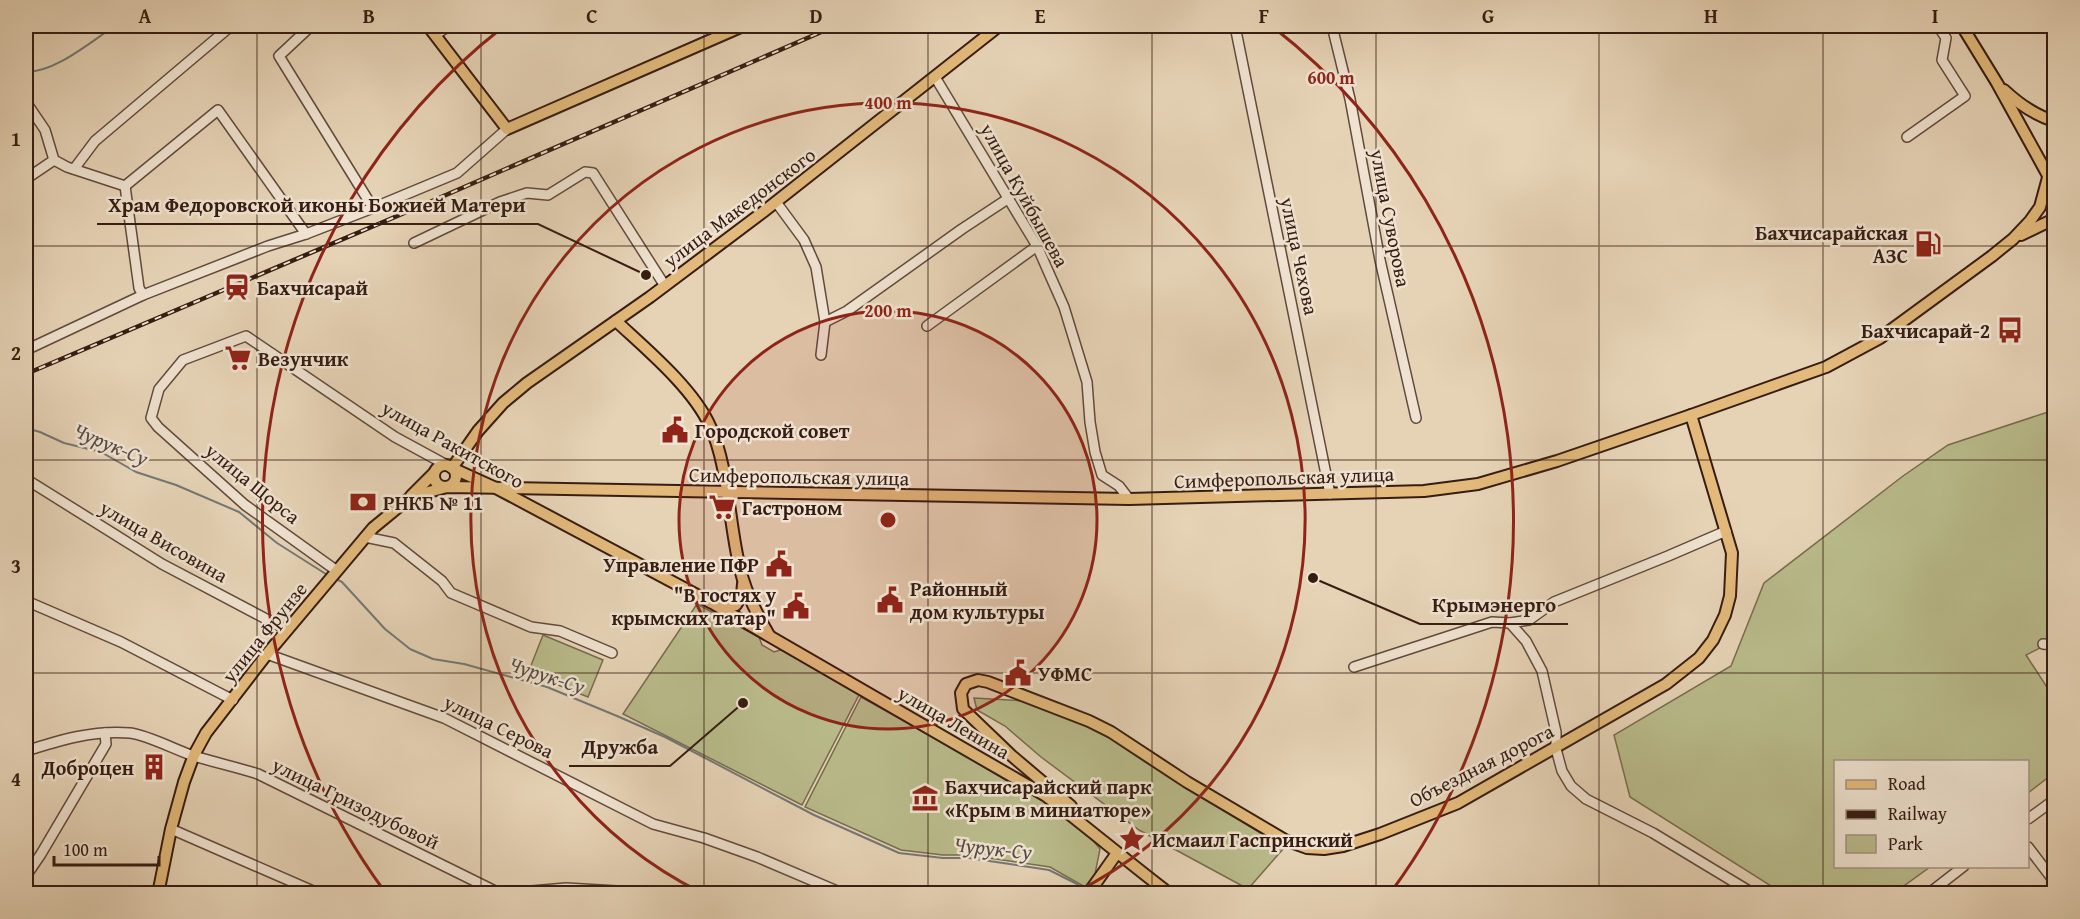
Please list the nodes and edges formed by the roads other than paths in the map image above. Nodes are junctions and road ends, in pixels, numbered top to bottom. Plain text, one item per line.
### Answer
1 (231, 26) edge
2 (311, 26) edge
3 (449, 26) edge
4 (743, 26) edge
5 (999, 26) edge
6 (1235, 26) edge
7 (1332, 26) edge
8 (1938, 26) edge
9 (1962, 26) edge
10 (431, 30) edge
11 (934, 77) junction
12 (1997, 83) junction
13 (26, 102) edge
14 (2055, 121) edge
15 (507, 129) junction
16 (1907, 137) dead end
17 (2055, 155) edge
18 (54, 160) junction
19 (74, 169) junction
20 (2052, 179) edge
21 (26, 180) edge
22 (125, 186) junction
23 (1009, 198) junction
24 (776, 202) junction
25 (373, 208) junction
26 (2055, 219) edge
27 (306, 234) junction
28 (2013, 239) junction
29 (414, 243) dead end
30 (1037, 246) junction
31 (665, 286) junction
32 (143, 295) junction
33 (616, 321) junction
34 (825, 322) junction
35 (927, 326) dead end
36 (26, 350) edge
37 (821, 355) dead end
38 (1691, 416) junction
39 (151, 418) joint
40 (1416, 418) dead end
41 (416, 449) junction
42 (452, 468) junction
43 (434, 473) junction
44 (26, 479) edge
45 (447, 487) junction
46 (496, 488) junction
47 (727, 492) junction
48 (1330, 494) junction
49 (1129, 499) junction
50 (407, 500) junction
51 (1726, 531) junction
52 (365, 537) junction
53 (337, 571) junction
54 (743, 580) junction
55 (26, 601) edge
56 (712, 603) junction
57 (1529, 620) junction
58 (1510, 623) junction
59 (287, 630) junction
60 (769, 635) junction
61 (1526, 641) junction
62 (2043, 644) dead end
63 (2055, 645) edge
64 (612, 653) dead end
65 (267, 654) junction
66 (1354, 667) dead end
67 (232, 700) junction
68 (105, 733) junction
69 (1556, 748) junction
70 (26, 751) edge
71 (194, 755) junction
72 (2055, 800) edge
73 (2029, 818) edge
74 (171, 829) junction
75 (1095, 833) junction
76 (2029, 848) edge
77 (1117, 853) junction
78 (1963, 868) edge
79 (26, 876) edge
80 (472, 880) junction
81 (2055, 881) edge
82 (1089, 891) edge
83 (498, 893) edge
84 (158, 894) edge
85 (320, 894) edge
86 (475, 894) edge
87 (668, 894) edge
88 (844, 894) edge
89 (1170, 894) edge
90 (1754, 894) edge
91 (1928, 894) edge

1 - 19 street
2 - 25 street
3 - 10 street
4 - 15 main road
5 - 11 main road, улица Македонского
6 - 48 street, улица Чехова
7 - 40 street, улица Суворова
8 - 16 street
9 - 12 main road
10 - 15 main road
11 - 23 street, улица Куйбышева
11 - 24 main road, улица Македонского
12 - 14 main road
12 - 20 main road
13 - 18 street
15 - 25 street
17 - 20 main road, Симферопольская улица
18 - 19 street
18 - 21 street
19 - 22 street
20 - 28 main road, Симферопольская улица
22 - 27 street
22 - 32 street
23 - 30 street, улица Куйбышева
23 - 34 street
24 - 31 main road, улица Македонского
24 - 34 street
25 - 27 street
26 - 28 main road, Симферопольская улица
27 - 32 street
28 - 38 main road, Симферопольская улица
29 - 31 street
30 - 35 street
30 - 49 street, улица Куйбышева
31 - 33 main road, улица Македонского
32 - 36 street
33 - 42 main road, улица Македонского
33 - 47 main road
34 - 37 street
38 - 48 main road, Симферопольская улица
38 - 51 main road, Объездная дорога
39 - 41 street, улица Ракитского
39 - 53 street, улица Щорса
41 - 42 street, улица Ракитского
41 - 43 street
42 - 43 main road
42 - 45 main road
42 - 46 main road, улица Ракитского
43 - 45 main road
43 - 50 main road
44 - 59 street, улица Висовина
45 - 46 main road, улица Фрунзе
45 - 50 main road, улица Фрунзе
46 - 47 main road, Симферопольская улица
46 - 56 main road, улица Ракитского
47 - 49 main road, Симферопольская улица
47 - 54 main road
48 - 49 main road, Симферопольская улица
50 - 52 main road, улица Фрунзе
51 - 57 street
51 - 69 main road, Объездная дорога
52 - 53 main road, улица Фрунзе
52 - 64 street
53 - 59 main road, улица Фрунзе
54 - 56 main road
54 - 60 main road
55 - 67 street
56 - 60 main road, улица Ракитского
57 - 58 street
57 - 61 street
58 - 61 street
58 - 66 street
59 - 65 main road, улица Фрунзе
60 - 75 main road, улица Ленина
61 - 69 street
62 - 63 street
65 - 67 main road, улица Фрунзе
65 - 88 street, улица Серова
67 - 71 main road, улица Фрунзе
68 - 70 street, улица Гризодубовой
68 - 71 street, улица Гризодубовой
68 - 79 street
69 - 75 main road, Объездная дорога
69 - 90 street
71 - 74 main road, улица Фрунзе
71 - 80 street, улица Гризодубовой
72 - 73 street
74 - 84 main road, улица Фрунзе
74 - 85 street
75 - 77 main road, улица Ленина
76 - 81 street
77 - 82 main road
77 - 89 main road, улица Ленина
78 - 91 street
80 - 83 street, улица Гризодубовой
80 - 86 street
83 - 87 street

